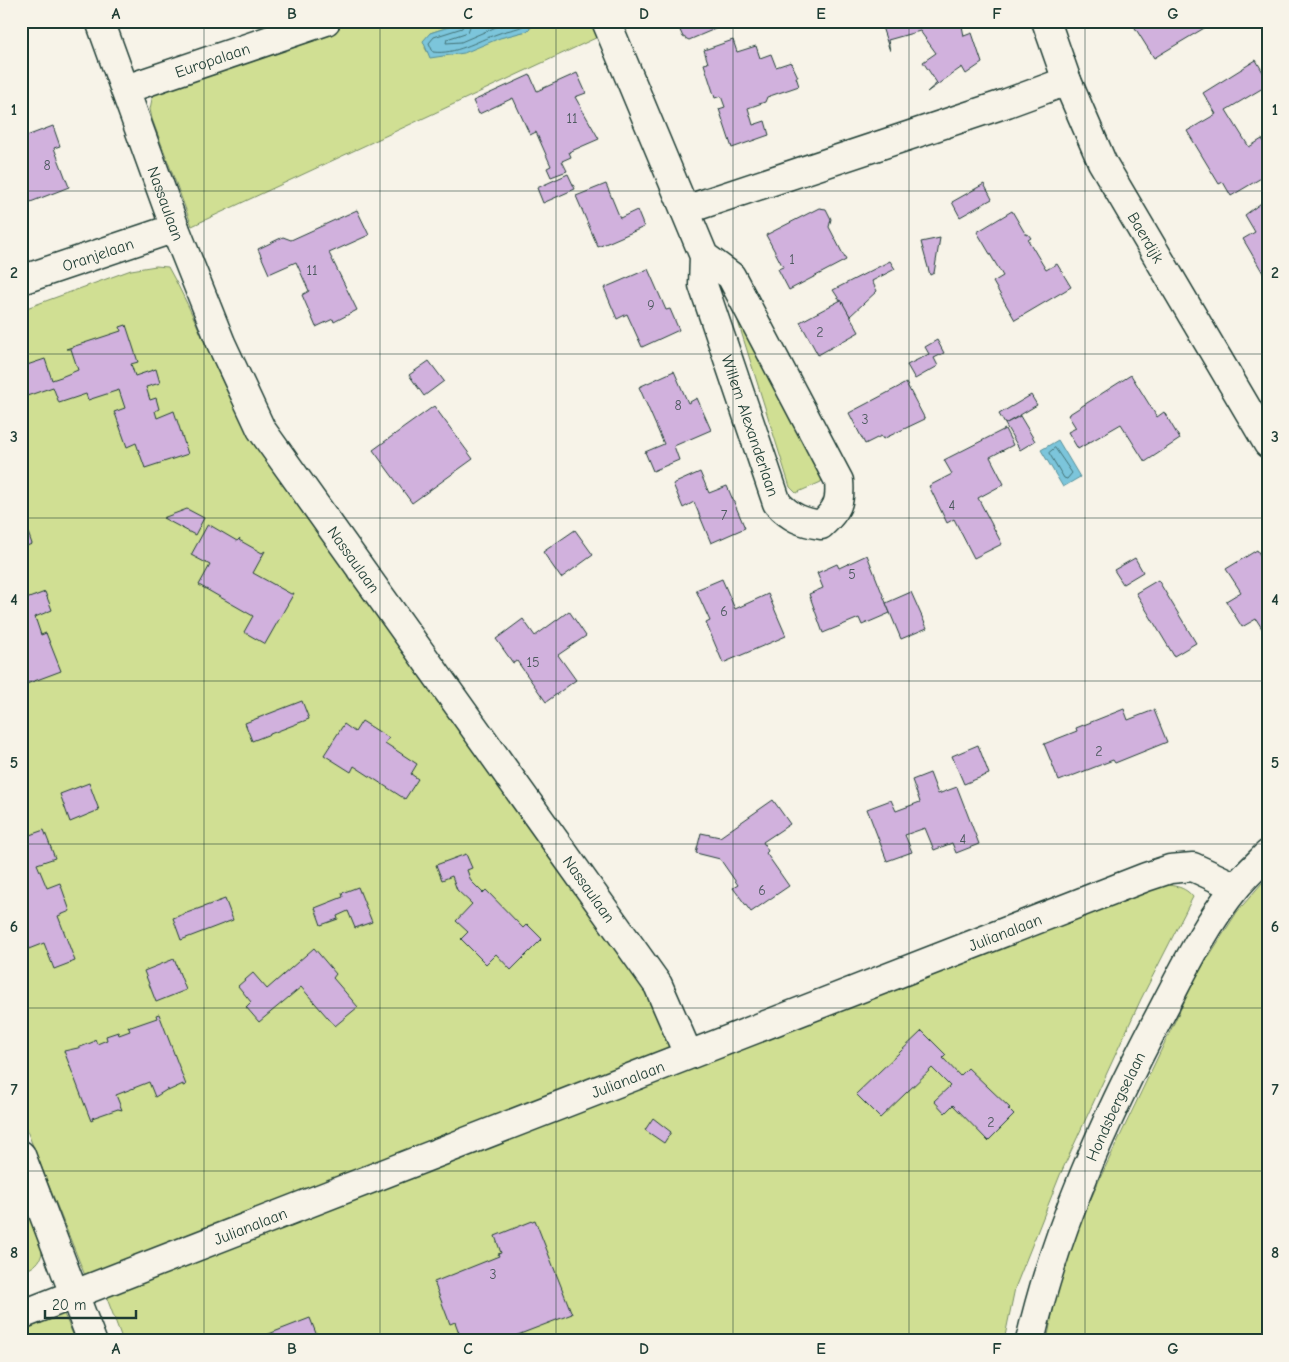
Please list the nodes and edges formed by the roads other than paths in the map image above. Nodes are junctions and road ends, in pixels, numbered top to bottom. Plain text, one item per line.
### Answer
1 (100, 21) edge
2 (326, 21) edge
3 (606, 21) edge
4 (1046, 21) edge
5 (1067, 81) junction
6 (126, 89) junction
7 (685, 210) junction
8 (176, 228) junction
9 (704, 256) junction
10 (21, 280) edge
11 (1268, 444) edge
12 (1268, 854) edge
13 (1236, 887) junction
14 (688, 1054) junction
15 (21, 1155) edge
16 (74, 1293) junction
17 (21, 1315) edge
18 (92, 1341) edge
19 (1030, 1341) edge

1 - 6 street, Nassaulaan
2 - 6 street, Europalaan
3 - 7 street, Willem Alexanderlaan
4 - 5 street, Baerdijk
5 - 7 street
5 - 11 street, Baerdijk
6 - 8 street, Nassaulaan
7 - 9 street, Willem Alexanderlaan
8 - 10 street, Oranjelaan
8 - 14 street, Nassaulaan
9 - 9 street, Willem Alexanderlaan
12 - 13 street, Hondsbergselaan
13 - 14 street, Julianalaan
13 - 19 street, Hondsbergselaan
14 - 16 street, Julianalaan
15 - 16 street
16 - 17 street, Julianalaan
16 - 18 street

